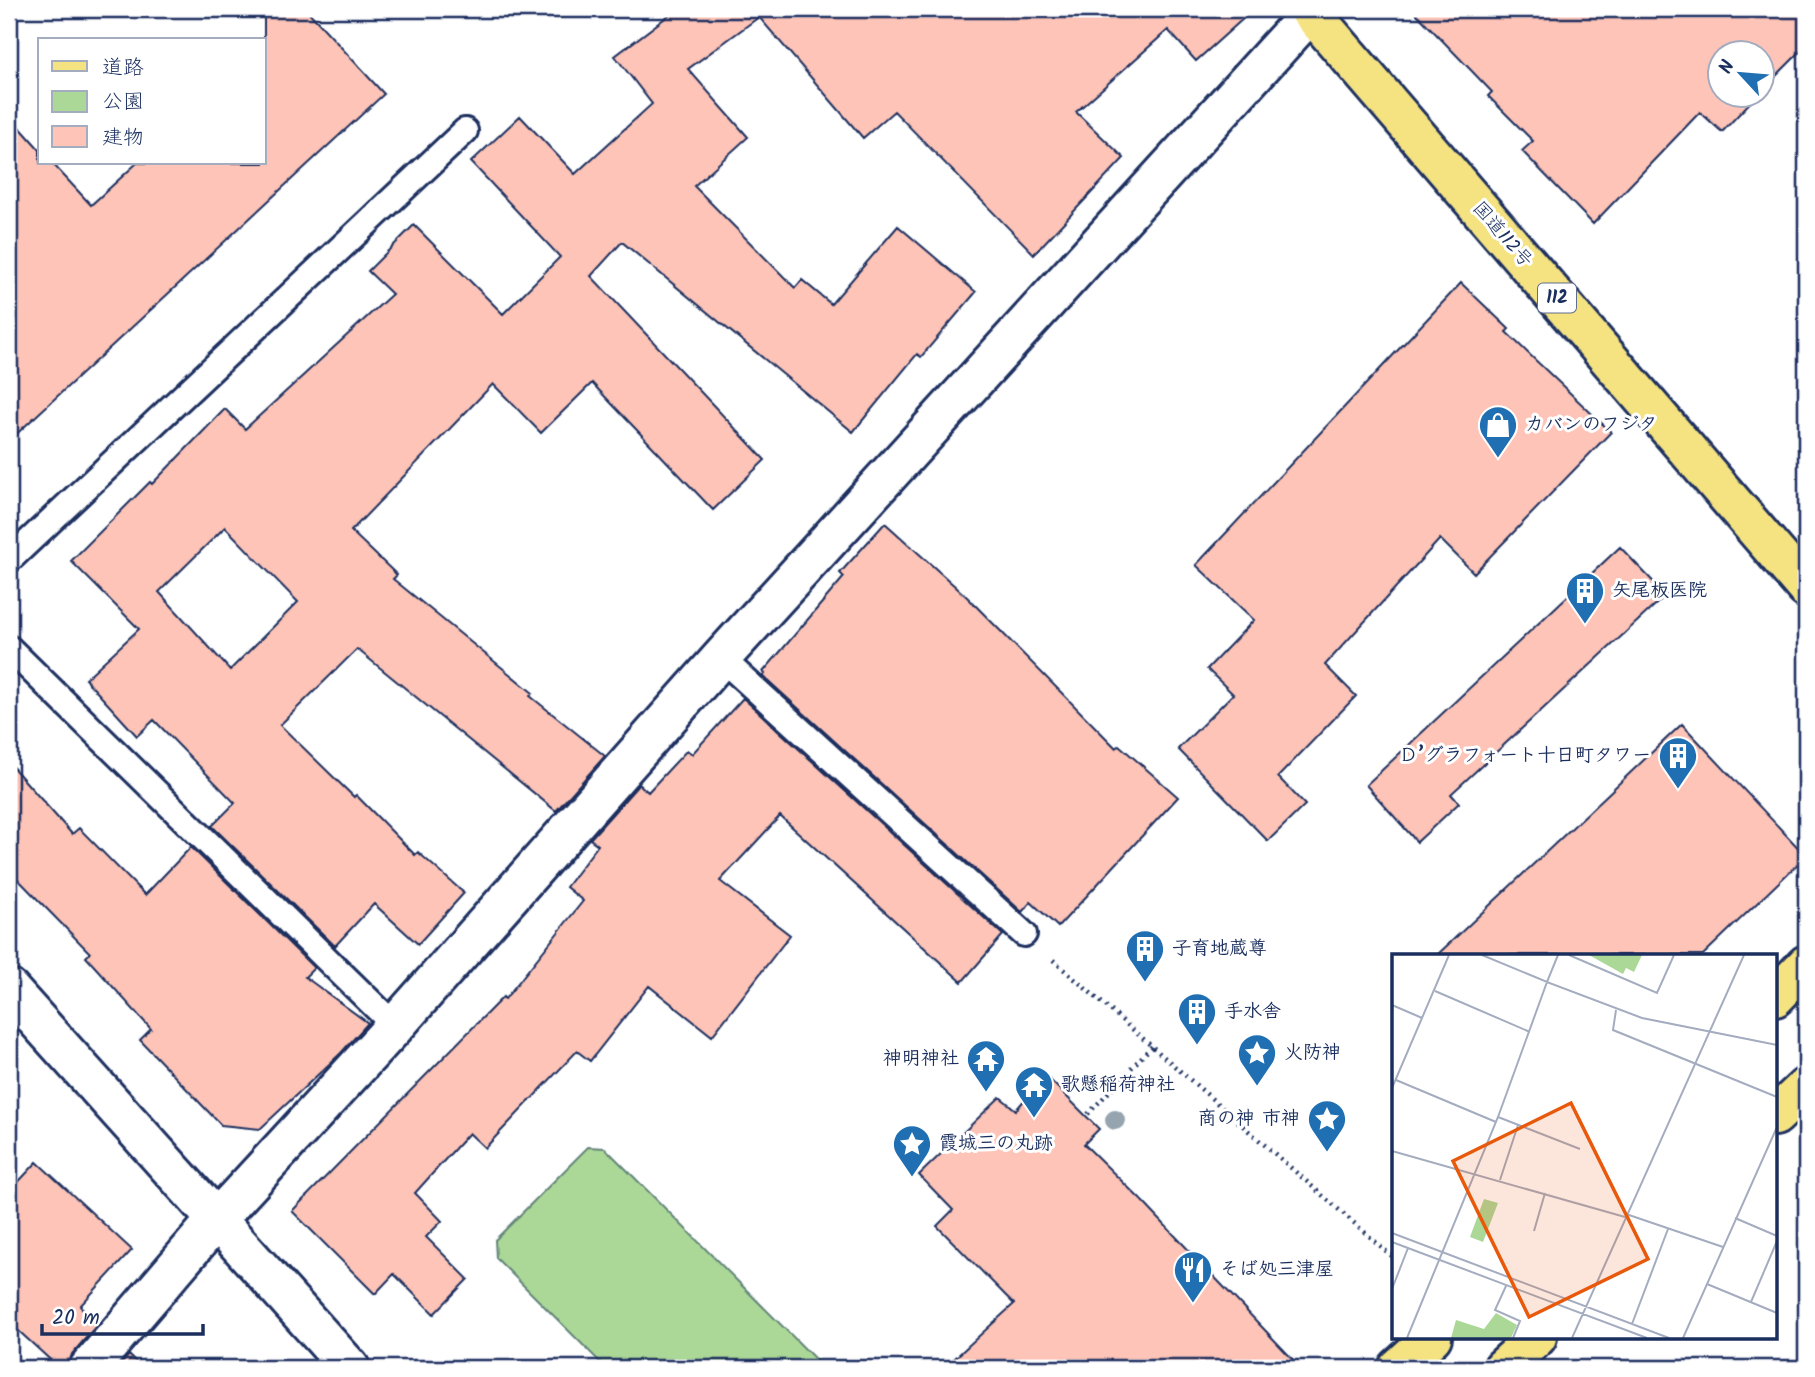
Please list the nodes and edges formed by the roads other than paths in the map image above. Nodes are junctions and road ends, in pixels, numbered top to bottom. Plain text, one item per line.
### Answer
1 (1309, 10) edge
2 (465, 131) dead end
3 (9, 560) edge
4 (1806, 588) edge
5 (9, 648) edge
6 (721, 658) junction
7 (1024, 934) road end
8 (1806, 965) edge
9 (9, 989) edge
10 (1776, 996) edge
11 (395, 1026) junction
12 (1806, 1087) edge
13 (1776, 1115) edge
14 (217, 1219) junction
15 (1431, 1338) edge
16 (1535, 1338) edge
17 (89, 1368) edge
18 (350, 1368) edge
19 (1398, 1368) edge
20 (1503, 1368) edge

1 - 4 main road, 国道112号 / 112
1 - 6 street
2 - 3 lane
5 - 11 lane
6 - 7 lane
6 - 11 street
8 - 10 main road
9 - 14 street
11 - 14 street
12 - 13 main road
14 - 17 street
14 - 18 street
15 - 19 main road
16 - 20 main road

